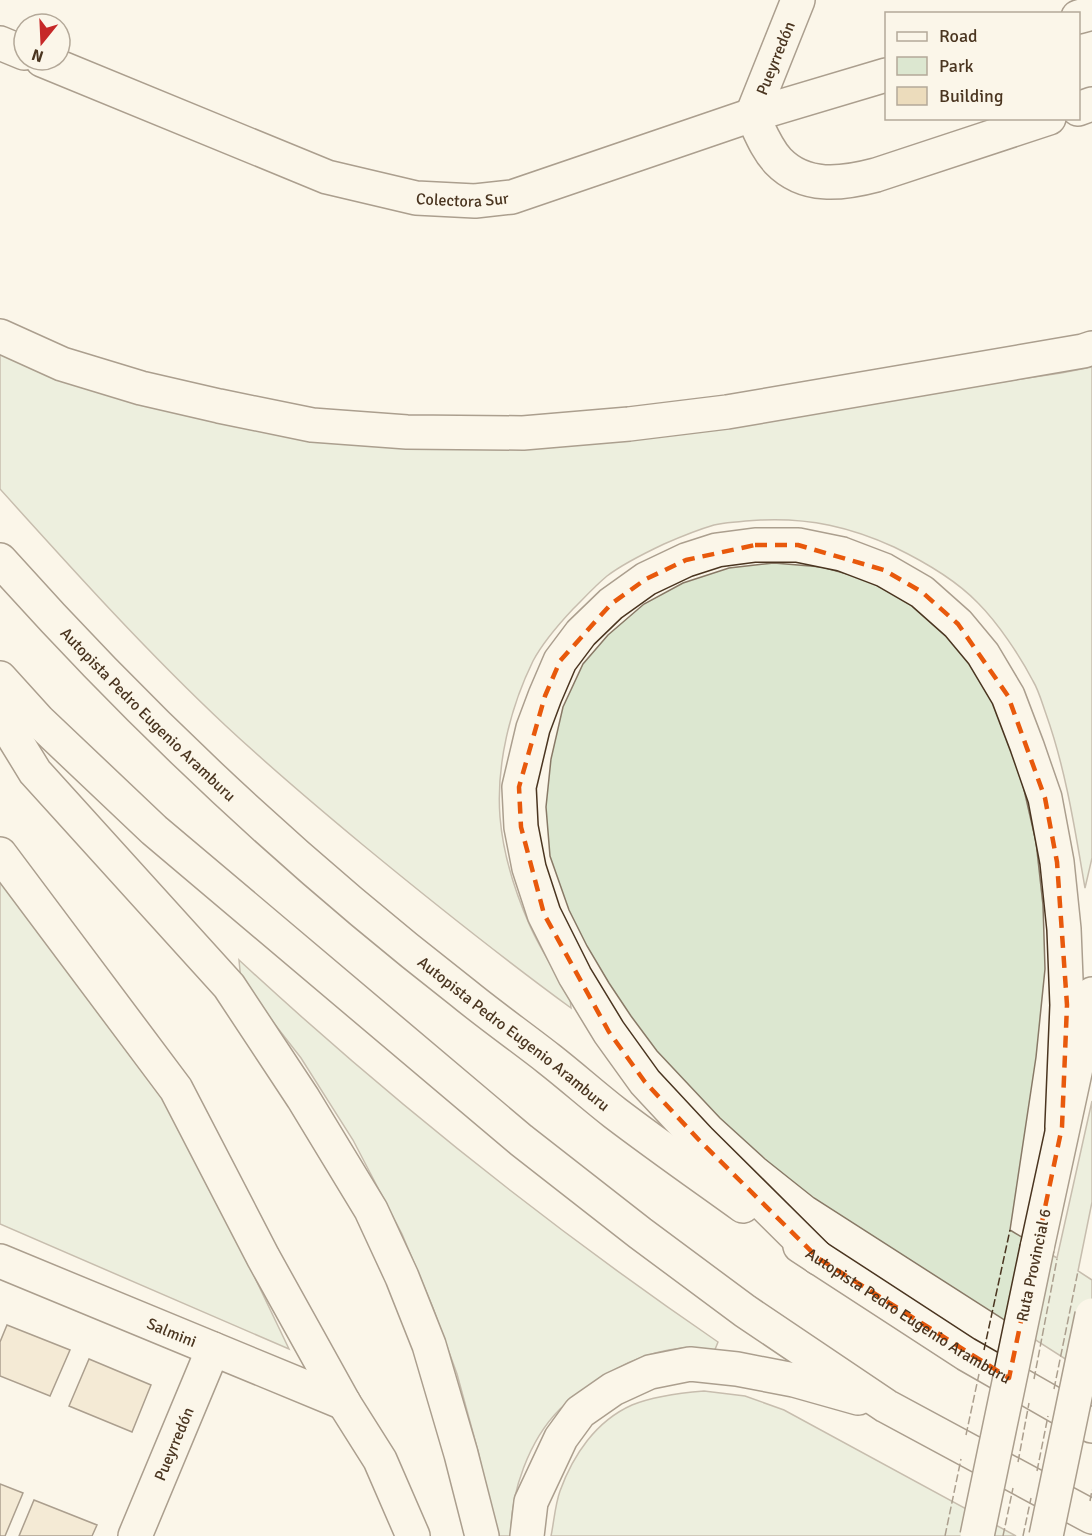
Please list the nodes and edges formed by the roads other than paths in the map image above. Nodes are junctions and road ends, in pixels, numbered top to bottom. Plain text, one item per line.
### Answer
1 (798, 0) edge
2 (71, 72) edge
3 (885, 75) edge
4 (752, 115) junction
5 (1043, 120) edge
6 (0, 336) edge
7 (1092, 348) edge
8 (0, 560) edge
9 (0, 678) edge
10 (0, 715) edge
11 (0, 854) edge
12 (1092, 994) edge
13 (1062, 1127) junction
14 (818, 1258) junction
15 (0, 1261) edge
16 (1092, 1316) edge
17 (213, 1349) junction
18 (344, 1403) junction
19 (886, 1406) junction
20 (1092, 1426) edge
21 (1092, 1517) edge
22 (135, 1536) edge
23 (413, 1536) edge
24 (482, 1536) edge
25 (527, 1536) edge
26 (977, 1536) edge
27 (1046, 1536) edge

1 - 4 main road, Pueyrredón
2 - 4 main road, Colectora Sur
3 - 4 main road, Colectora Sur
4 - 5 main road
6 - 7 main road
8 - 14 main road, Autopista Pedro Eugenio Aramburu
9 - 19 main road
10 - 24 main road
11 - 18 main road
12 - 13 main road, Ruta Provincial 6
13 - 14 main road
13 - 26 main road, Ruta Provincial 6, bridge
14 - 20 main road, Autopista Pedro Eugenio Aramburu
15 - 17 main road, Salmini
16 - 27 main road, bridge
17 - 18 main road, Salmini
17 - 22 main road, Pueyrredón
18 - 23 main road
19 - 21 main road
19 - 25 main road

